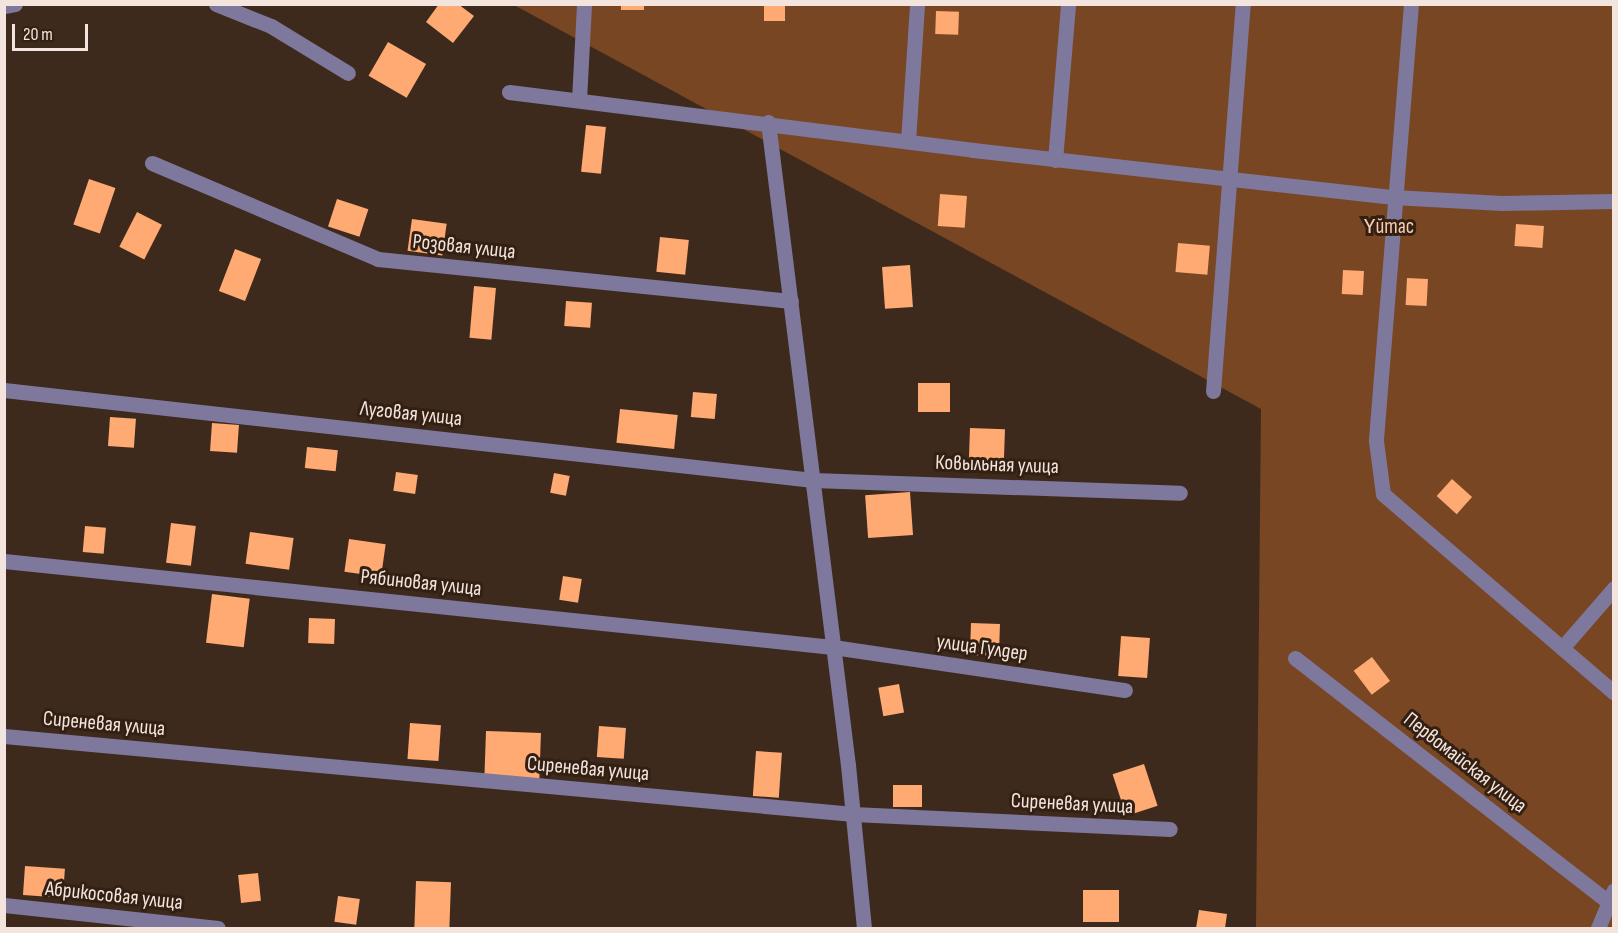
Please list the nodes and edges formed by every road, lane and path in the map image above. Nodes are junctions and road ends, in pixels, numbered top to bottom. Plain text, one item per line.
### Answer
1 (15, 4) edge
2 (216, 4) edge
3 (584, 4) edge
4 (917, 4) edge
5 (1068, 4) edge
6 (1243, 4) edge
7 (1411, 4) edge
8 (4, 6) edge
9 (348, 73) dead end
10 (509, 92) dead end
11 (579, 100) junction
12 (768, 122) junction
13 (908, 141) junction
14 (1055, 160) junction
15 (152, 163) dead end
16 (1228, 179) junction
17 (1393, 197) junction
18 (1614, 201) edge
19 (791, 301) junction
20 (4, 390) edge
21 (1213, 391) dead end
22 (813, 480) junction
23 (1180, 493) dead end
24 (4, 561) edge
25 (1614, 588) edge
26 (833, 647) junction
27 (1562, 648) junction
28 (1295, 658) dead end
29 (1125, 690) dead end
30 (1614, 693) edge
31 (4, 736) edge
32 (853, 814) junction
33 (1170, 829) dead end
34 (1611, 896) edge
35 (4, 905) edge
36 (218, 928) edge
37 (864, 928) edge
38 (1598, 928) edge

1 - 8 street
2 - 9 street
3 - 11 street
4 - 13 street
5 - 14 street
6 - 16 street
7 - 17 street
10 - 11 street
11 - 12 street
12 - 13 street
12 - 19 street
13 - 14 street
14 - 16 street
15 - 19 street, Розовая улица
16 - 17 street
16 - 21 street
17 - 18 street
17 - 27 street
19 - 22 street
20 - 22 street, Луговая улица
22 - 23 street, Ковыльная улица
22 - 26 street
24 - 26 street, Рябиновая улица
25 - 27 street
26 - 29 street, улица Гулдер
26 - 32 street
27 - 30 street
28 - 34 street, Первомайская улица
31 - 32 street, Сиреневая улица
32 - 33 street, Сиреневая улица
32 - 37 street
34 - 38 street
35 - 36 street, Абрикосовая улица

